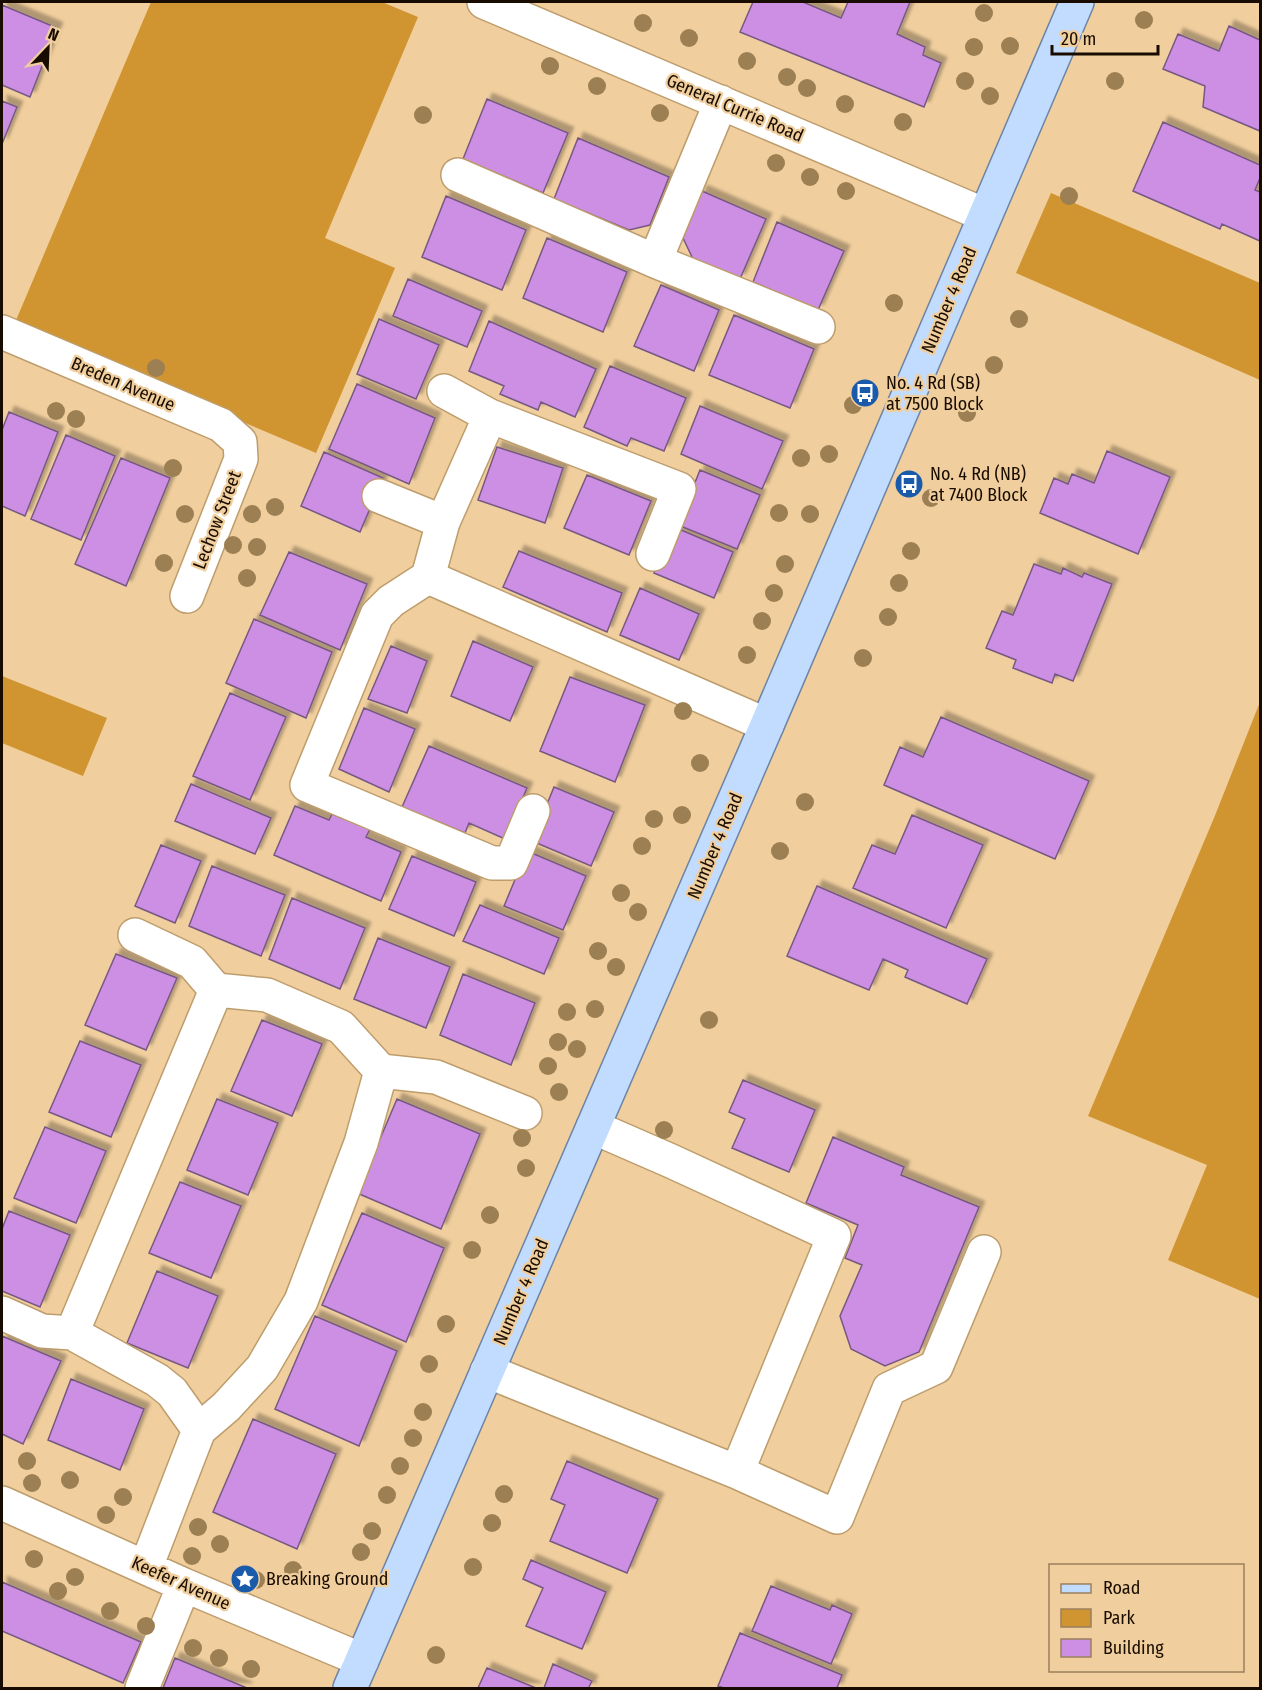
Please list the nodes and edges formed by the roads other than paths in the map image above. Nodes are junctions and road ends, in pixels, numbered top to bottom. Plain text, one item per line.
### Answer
1 (484, 2) edge
2 (1077, 2) edge
3 (721, 102) junction
4 (458, 175) dead end
5 (985, 215) junction
6 (655, 261) junction
7 (818, 327) dead end
8 (2, 333) edge
9 (444, 391) dead end
10 (490, 416) junction
11 (240, 442) joint
12 (379, 495) dead end
13 (443, 522) junction
14 (653, 554) dead end
15 (428, 577) junction
16 (187, 596) dead end
17 (767, 725) junction
18 (533, 811) dead end
19 (135, 935) dead end
20 (216, 990) junction
21 (381, 1071) junction
22 (525, 1113) dead end
23 (593, 1127) junction
24 (984, 1252) dead end
25 (2, 1313) edge
26 (72, 1333) junction
27 (487, 1371) junction
28 (199, 1430) junction
29 (737, 1472) junction
30 (2, 1503) edge
31 (146, 1567) junction
32 (184, 1585) junction
33 (356, 1675) edge
34 (142, 1689) edge

1 - 3 street, General Currie Road
2 - 5 main road, Number 4 Road
3 - 5 street, General Currie Road
3 - 6 street
4 - 6 street
5 - 17 main road, Number 4 Road
6 - 7 street
8 - 11 street, Breden Avenue
9 - 10 street
10 - 13 street
10 - 14 street
11 - 16 street, Lechow Street
12 - 13 street
13 - 15 street
15 - 17 street
15 - 18 street
17 - 23 main road, Number 4 Road
19 - 20 street
20 - 21 street
20 - 26 street
21 - 22 street
21 - 28 street
23 - 27 main road, Number 4 Road
23 - 29 street
24 - 29 street
25 - 26 street
26 - 28 street
27 - 29 street
27 - 33 main road, Number 4 Road
28 - 31 street
30 - 31 street, Keefer Avenue
31 - 32 street, Keefer Avenue
32 - 33 street, Keefer Avenue
32 - 34 street

